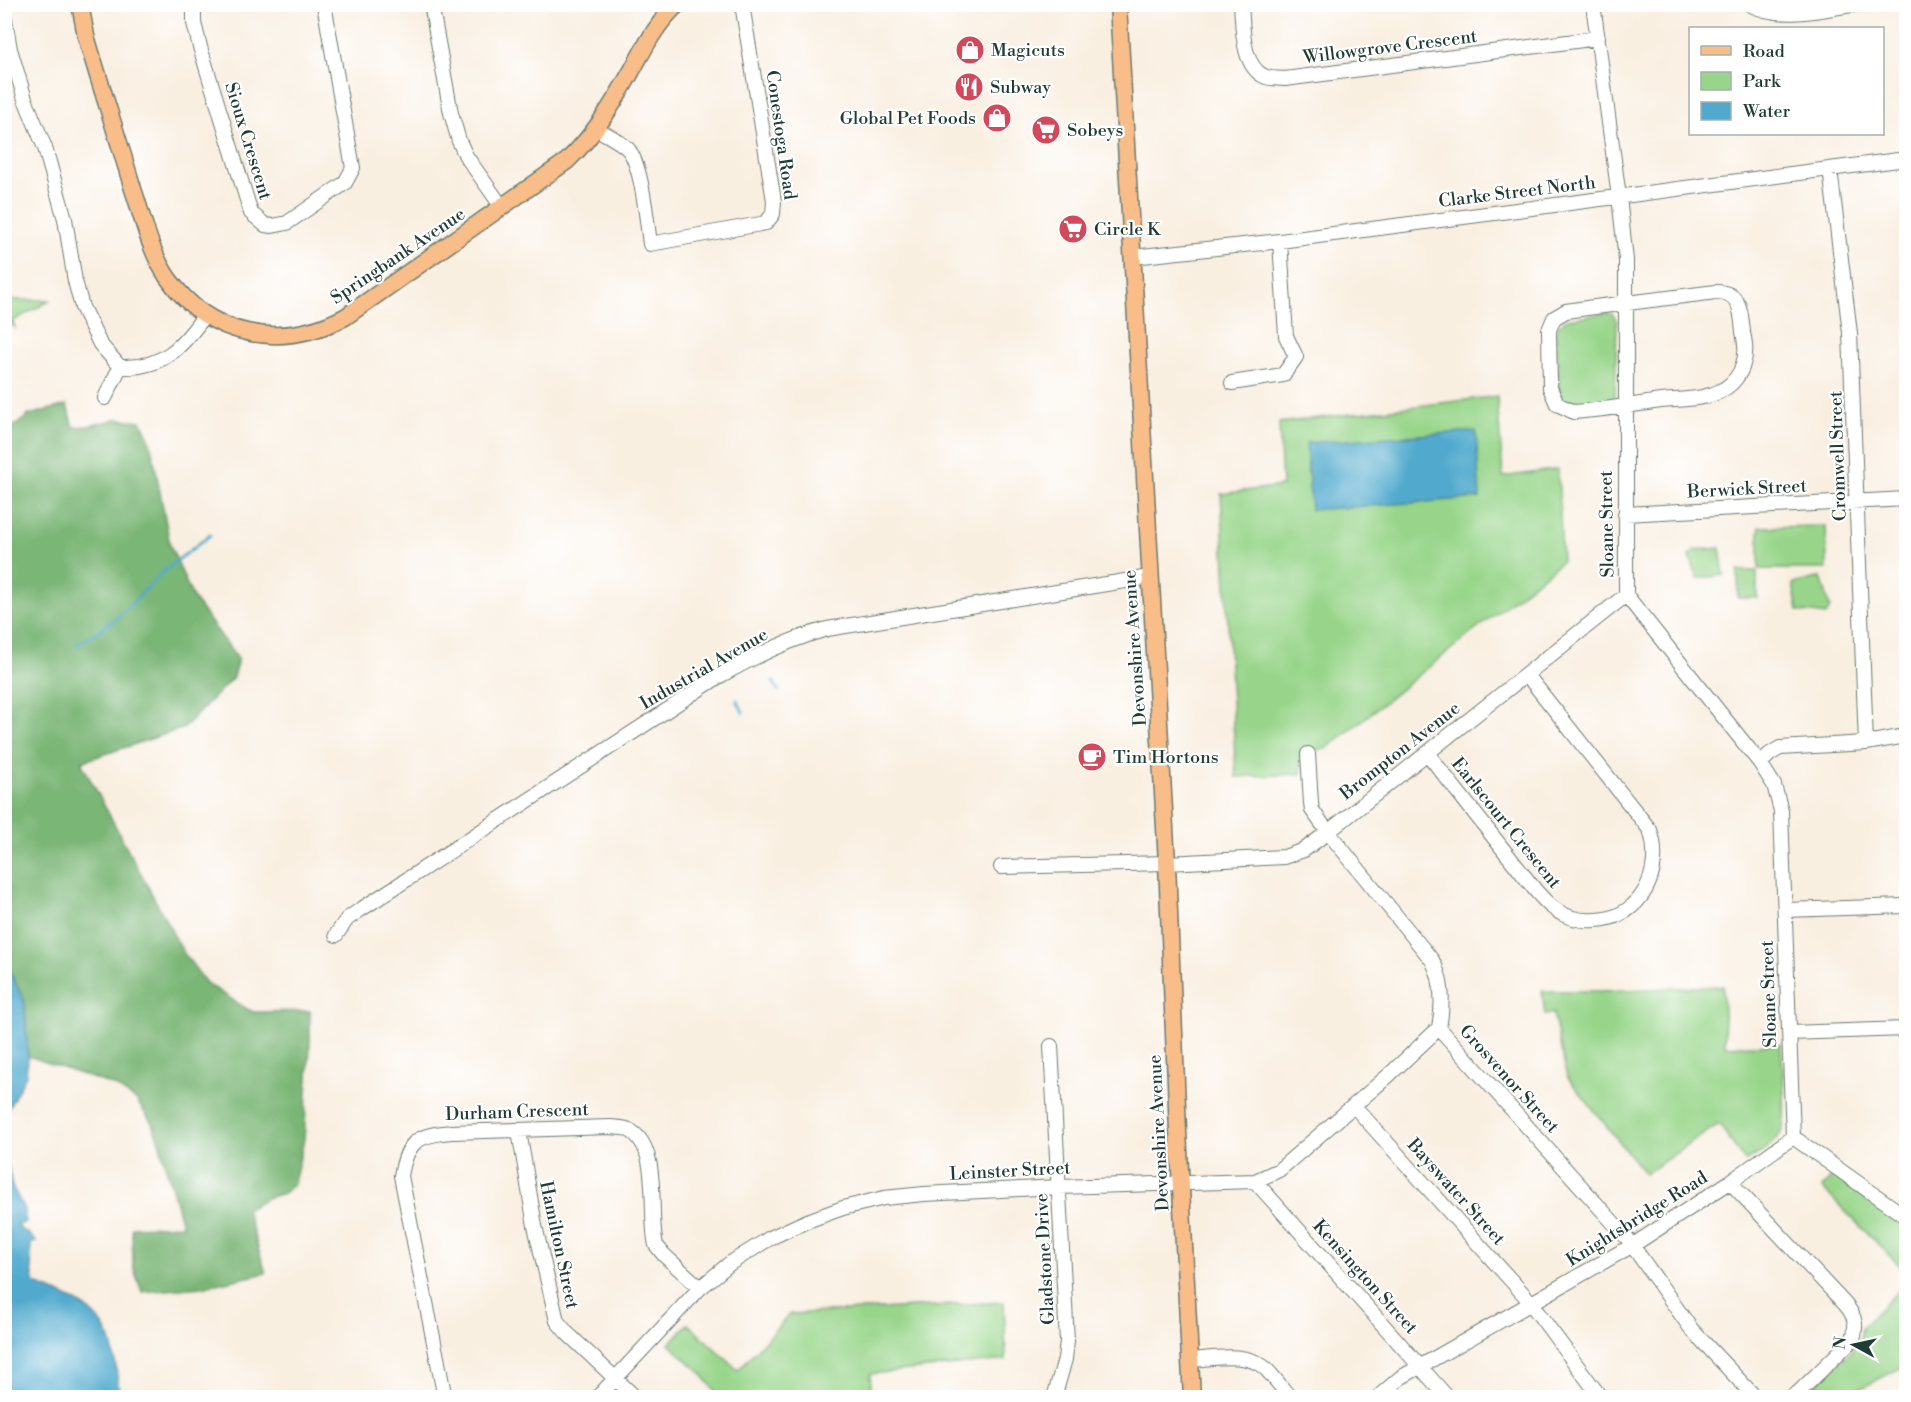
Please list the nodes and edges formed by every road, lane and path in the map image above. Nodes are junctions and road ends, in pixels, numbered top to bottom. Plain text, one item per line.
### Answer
1 (80, 4) edge
2 (194, 4) edge
3 (324, 4) edge
4 (431, 4) edge
5 (678, 4) edge
6 (742, 4) edge
7 (1118, 4) edge
8 (1241, 4) edge
9 (1593, 4) edge
10 (1749, 4) edge
11 (1858, 4) edge
12 (4, 14) edge
13 (1598, 38) junction
14 (597, 129) junction
15 (1906, 159) edge
16 (1830, 169) junction
17 (1619, 197) junction
18 (502, 207) junction
19 (1280, 242) junction
20 (1132, 257) junction
21 (1625, 304) junction
22 (205, 315) junction
23 (120, 367) junction
24 (1232, 383) dead end
25 (105, 398) dead end
26 (1625, 406) junction
27 (1906, 499) edge
28 (1858, 501) junction
29 (1625, 513) junction
30 (1150, 576) junction
31 (1626, 595) junction
32 (1527, 675) junction
33 (1906, 736) edge
34 (1866, 743) junction
35 (1308, 753) dead end
36 (1427, 753) junction
37 (1760, 763) junction
38 (1328, 832) junction
39 (1167, 862) junction
40 (1001, 867) dead end
41 (1906, 906) edge
42 (1785, 910) junction
43 (336, 935) dead end
44 (1439, 1028) junction
45 (1906, 1029) edge
46 (1789, 1033) junction
47 (1051, 1046) dead end
48 (1354, 1106) junction
49 (519, 1131) junction
50 (1793, 1137) junction
51 (1255, 1181) junction
52 (1181, 1182) junction
53 (1730, 1182) junction
54 (1059, 1187) junction
55 (1906, 1217) edge
56 (1633, 1245) junction
57 (700, 1288) junction
58 (1531, 1304) junction
59 (1190, 1360) junction
60 (1420, 1366) junction
61 (614, 1378) junction
62 (445, 1398) edge
63 (597, 1398) edge
64 (636, 1398) edge
65 (1054, 1398) edge
66 (1192, 1398) edge
67 (1290, 1398) edge
68 (1377, 1398) edge
69 (1448, 1398) edge
70 (1601, 1398) edge
71 (1756, 1398) edge
72 (1790, 1398) edge

1 - 22 main road, Springbank Avenue
2 - 3 street, Sioux Crescent
4 - 18 street
5 - 14 main road, Springbank Avenue
6 - 14 street, Conestoga Road
7 - 20 main road, Devonshire Avenue
8 - 13 street, Willowgrove Crescent
9 - 13 street, Sloane Street
10 - 11 street
12 - 23 street
13 - 17 street, Sloane Street
14 - 18 main road, Springbank Avenue
15 - 16 street, Clarke Street North
16 - 17 street, Clarke Street North
16 - 28 street, Cromwell Street
17 - 19 street, Clarke Street North
17 - 21 street, Sloane Street
18 - 22 main road, Springbank Avenue
19 - 20 street, Clarke Street North
19 - 24 street
20 - 30 main road, Devonshire Avenue
21 - 26 street, Sloane Street
21 - 26 street
21 - 26 street
22 - 23 street
23 - 25 street
26 - 29 street, Sloane Street
27 - 28 street, Berwick Street
28 - 29 street, Berwick Street
28 - 34 street, Cromwell Street
29 - 31 street, Sloane Street
30 - 39 main road, Devonshire Avenue
30 - 43 street, Industrial Avenue
31 - 32 street, Brompton Avenue
31 - 37 street, Sloane Street
32 - 36 street, Brompton Avenue
32 - 36 street, Earlscourt Crescent
33 - 34 street
34 - 37 street
35 - 38 street, Grosvenor Street
36 - 38 street, Brompton Avenue
37 - 42 street, Sloane Street
38 - 39 street, Brompton Avenue
38 - 44 street, Grosvenor Street
39 - 40 street, Brompton Avenue
39 - 52 main road, Devonshire Avenue
41 - 42 street
42 - 46 street, Sloane Street
44 - 48 street, Leinster Street
44 - 56 street, Grosvenor Street
45 - 46 street
46 - 50 street, Sloane Street
47 - 54 street, Gladstone Drive
48 - 51 street, Leinster Street
48 - 58 street, Bayswater Street
49 - 57 street, Durham Crescent
49 - 61 street, Hamilton Street
49 - 62 street, Durham Crescent
50 - 53 street, Knightsbridge Road
50 - 55 street
51 - 52 street, Leinster Street
51 - 60 street, Kensington Street
52 - 54 street, Leinster Street
52 - 59 main road, Devonshire Avenue
53 - 56 street, Knightsbridge Road
53 - 72 street
54 - 57 street, Leinster Street
54 - 65 street, Gladstone Drive
56 - 58 street, Knightsbridge Road
56 - 71 street, Grosvenor Street
57 - 61 street, Leinster Street
58 - 60 street, Knightsbridge Road
58 - 70 street
59 - 66 main road, Devonshire Avenue
59 - 67 street
60 - 68 street, Knightsbridge Road
60 - 69 street, Kensington Street
61 - 63 street, Leinster Street
61 - 64 street, Hamilton Street

